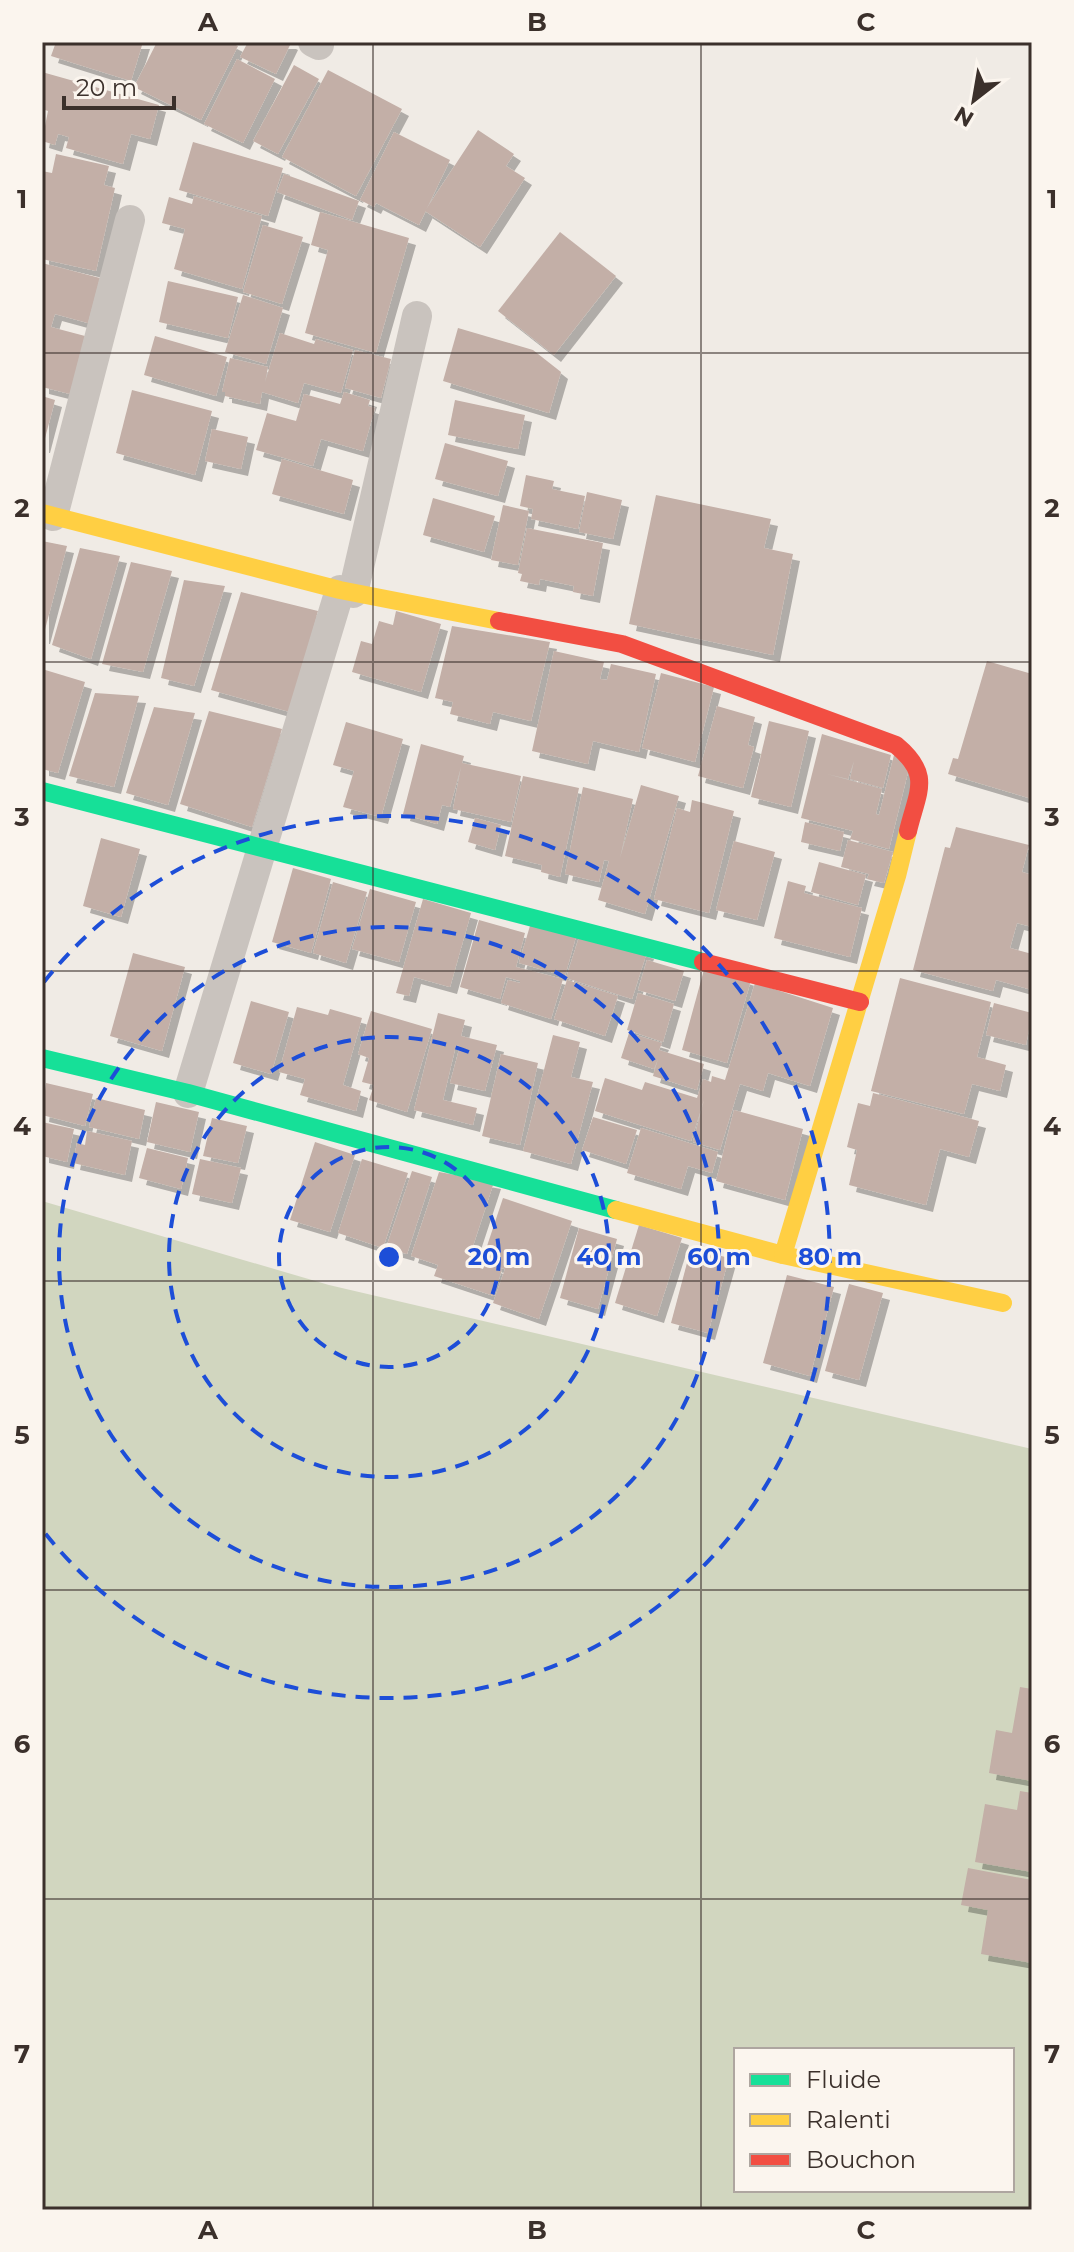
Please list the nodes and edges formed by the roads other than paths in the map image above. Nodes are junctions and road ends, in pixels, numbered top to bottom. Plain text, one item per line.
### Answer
1 (130, 220) dead end
2 (417, 316) dead end
3 (48, 515) edge
4 (347, 591) junction
5 (42, 791) edge
6 (262, 847) junction
7 (860, 1002) junction
8 (42, 1058) edge
9 (188, 1093) junction
10 (783, 1255) junction
11 (1003, 1303) dead end

1 - 3 street
2 - 4 street
3 - 4 street
4 - 6 street
4 - 7 street
5 - 6 street
6 - 7 street
6 - 9 street
7 - 10 street
8 - 9 street
9 - 10 street
10 - 11 street

